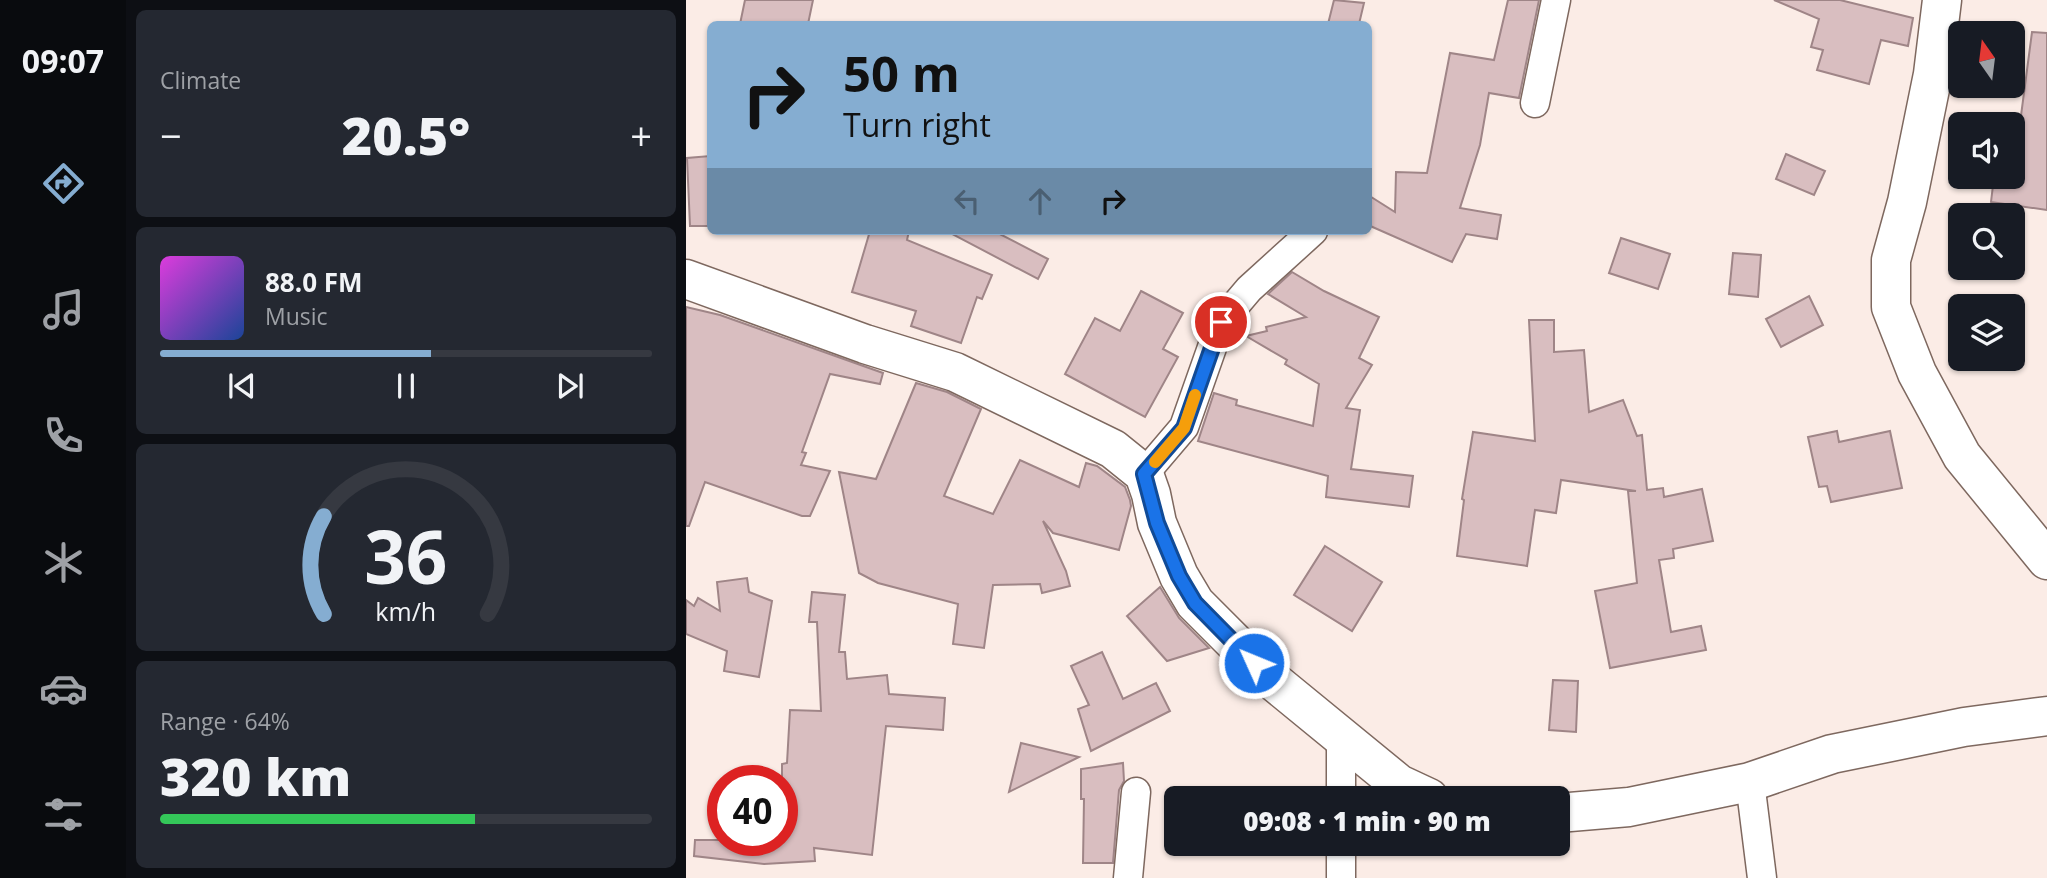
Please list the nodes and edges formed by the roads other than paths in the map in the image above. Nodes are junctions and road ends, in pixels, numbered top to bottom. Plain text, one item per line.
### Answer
1 (1556, 0) edge
2 (1942, 0) edge
3 (1535, 103) dead end
4 (1310, 235) edge
5 (686, 279) edge
6 (1144, 474) junction
7 (2047, 560) edge
8 (2047, 716) edge
9 (1341, 737) junction
10 (1750, 782) junction
11 (1341, 786) edge
12 (1403, 786) edge
13 (1136, 792) dead end
14 (1570, 812) edge
15 (1341, 856) edge
16 (1128, 878) edge
17 (1341, 878) edge
18 (1762, 878) edge

1 - 3 street
2 - 7 street
4 - 6 street
5 - 6 street
6 - 9 street
8 - 10 street
9 - 11 street
9 - 12 street
10 - 14 street
10 - 18 street
13 - 16 street
15 - 17 street

